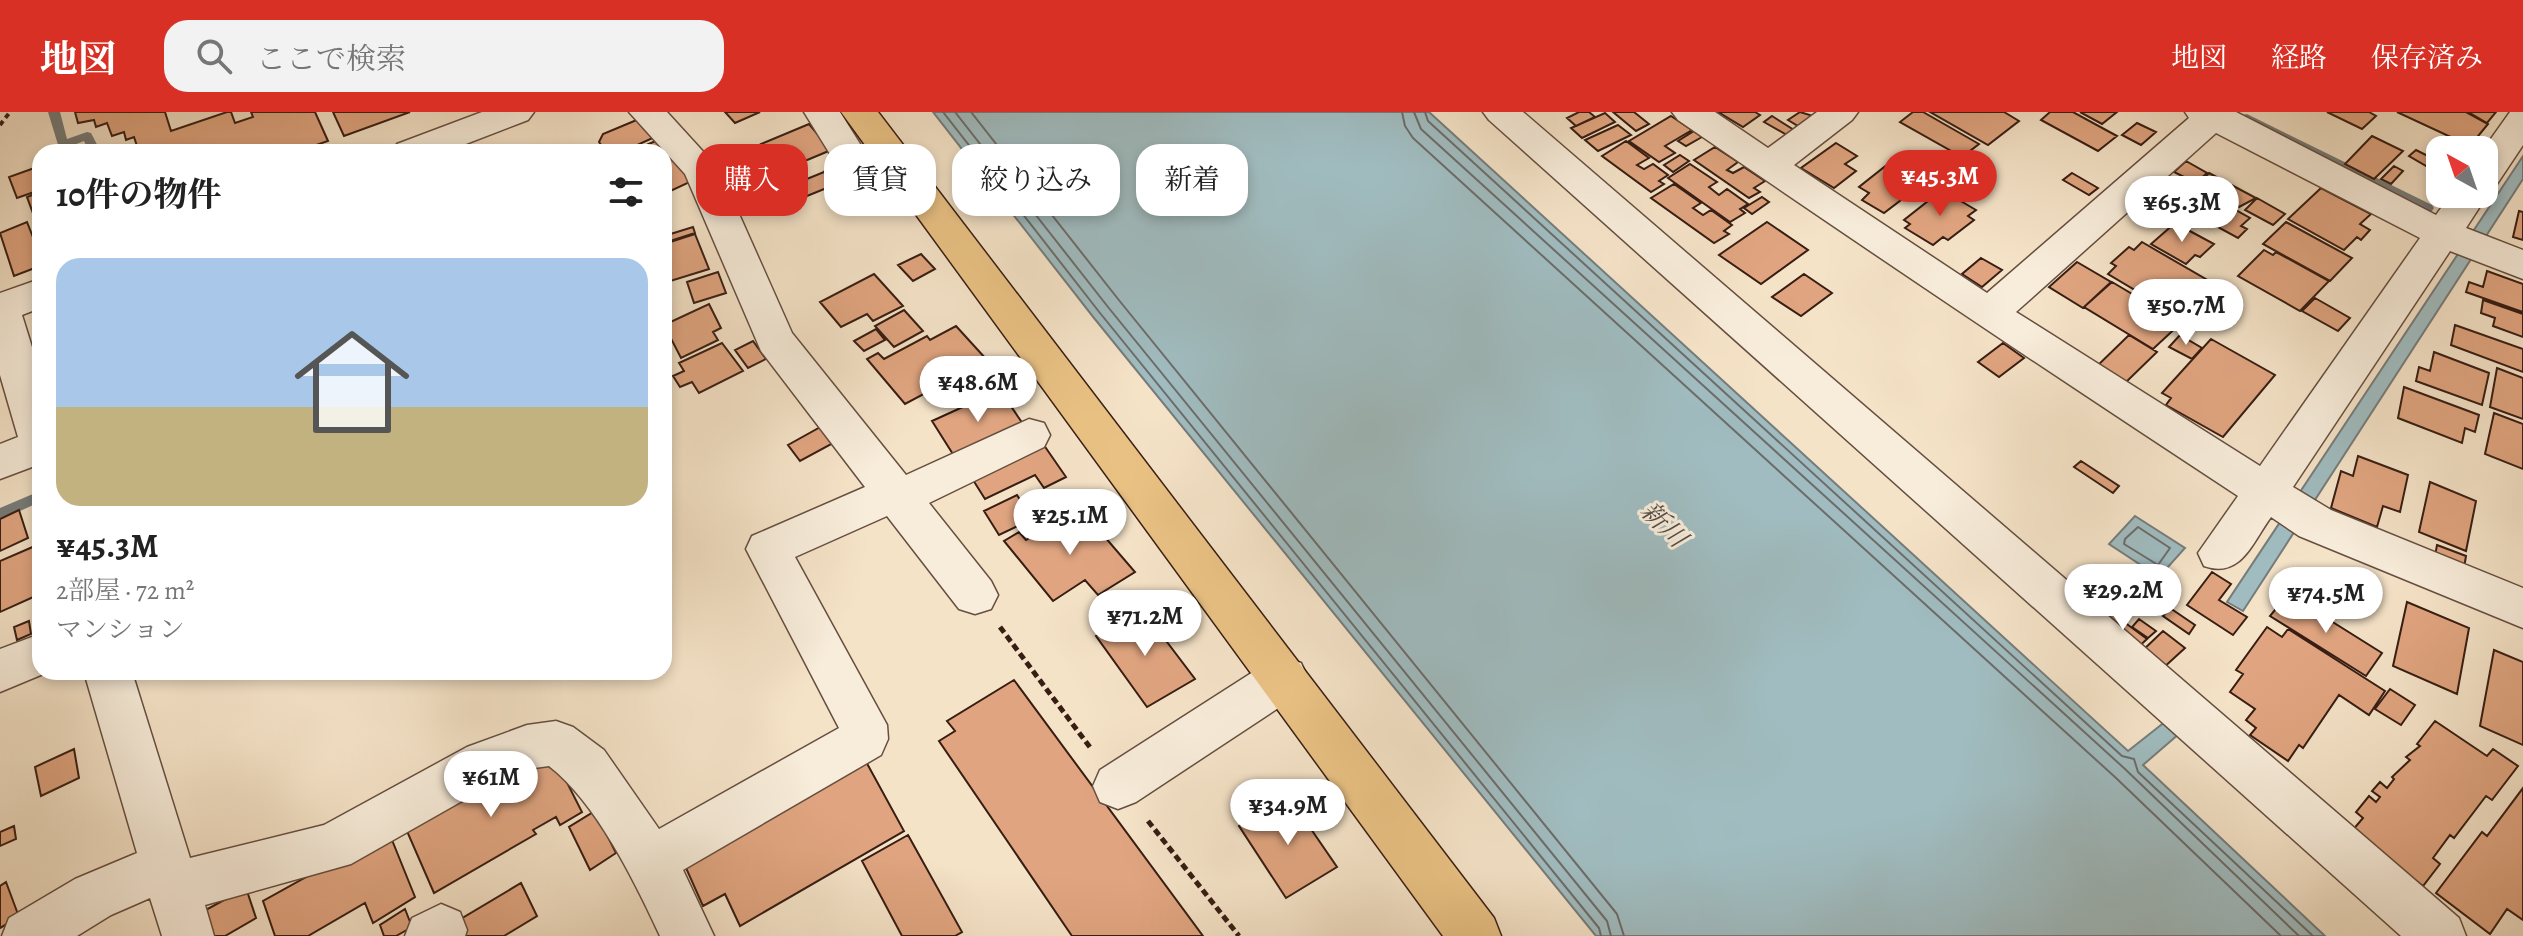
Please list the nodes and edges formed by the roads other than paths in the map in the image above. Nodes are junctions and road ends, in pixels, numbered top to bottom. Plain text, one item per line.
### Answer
1 (516, 112) edge
2 (647, 112) edge
3 (822, 112) edge
4 (859, 112) edge
5 (1501, 112) edge
6 (1690, 112) edge
7 (1840, 112) edge
8 (2211, 114) edge
9 (2523, 119) edge
10 (431, 144) edge
11 (842, 144) edge
12 (2498, 155) edge
13 (1768, 166) junction
14 (2463, 208) edge
15 (2450, 237) junction
16 (2509, 260) edge
17 (9, 300) edge
18 (1989, 314) junction
19 (32, 406) edge
20 (1029, 435) dead end
21 (32, 447) edge
22 (0, 462) edge
23 (897, 496) junction
24 (2287, 507) junction
25 (2220, 553) dead end
26 (975, 595) dead end
27 (2523, 608) edge
28 (32, 657) edge
29 (0, 671) edge
30 (1284, 678) junction
31 (110, 680) edge
32 (1118, 786) dead end
33 (651, 861) junction
34 (169, 877) junction
35 (28, 936) edge
36 (188, 936) edge
37 (688, 936) edge
38 (1475, 936) edge
39 (2440, 936) edge

1 - 10 street
2 - 23 street
3 - 11 street
4 - 30 main road
5 - 39 street
6 - 13 street
7 - 13 street
8 - 15 street
8 - 18 street
9 - 12 street
13 - 18 street
14 - 15 street
15 - 16 street
15 - 24 street
17 - 19 street
18 - 24 street
20 - 23 street
21 - 22 street
23 - 26 street
23 - 33 street
24 - 25 street
24 - 27 street
28 - 29 street
30 - 32 street
30 - 38 main road
31 - 34 street
33 - 34 street
33 - 37 street
34 - 35 street
34 - 36 street

